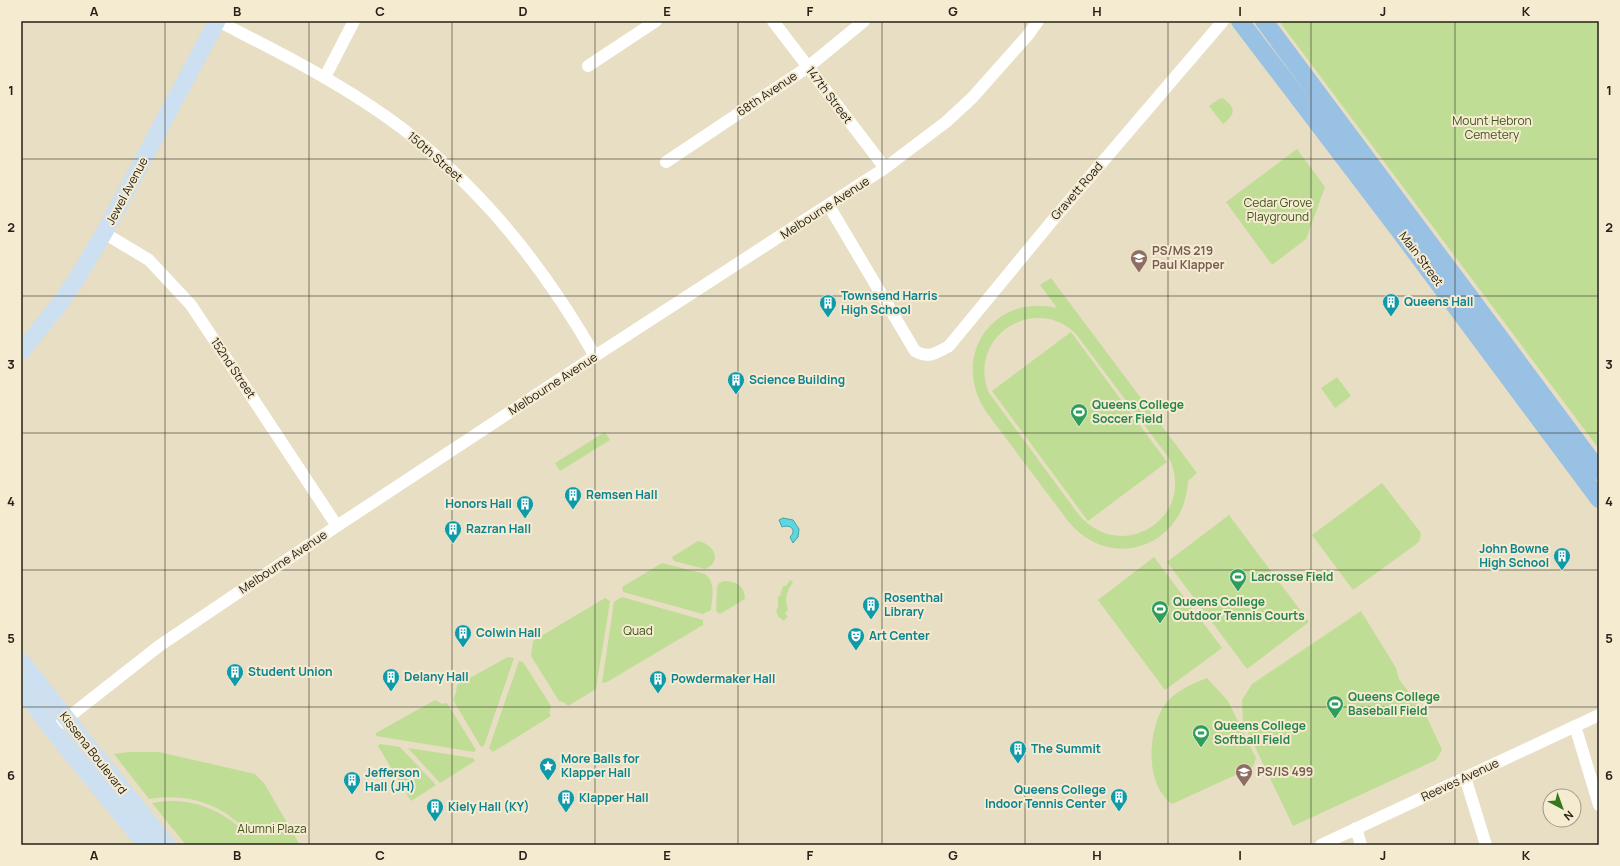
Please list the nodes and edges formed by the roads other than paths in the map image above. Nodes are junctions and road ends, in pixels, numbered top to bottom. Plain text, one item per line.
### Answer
1 (218, 21) edge
2 (354, 21) edge
3 (656, 21) edge
4 (773, 21) edge
5 (864, 21) edge
6 (1038, 21) edge
7 (1224, 21) edge
8 (1240, 21) edge
9 (1264, 21) edge
10 (588, 66) dead end
11 (808, 67) junction
12 (325, 77) junction
13 (666, 162) dead end
14 (885, 168) junction
15 (829, 206) junction
16 (104, 233) junction
17 (21, 352) edge
18 (595, 356) junction
19 (1599, 471) edge
20 (1599, 499) edge
21 (337, 526) junction
22 (21, 661) edge
23 (21, 688) edge
24 (1599, 715) edge
25 (66, 719) junction
26 (1575, 726) junction
27 (53, 730) junction
28 (1465, 777) junction
29 (1599, 805) edge
30 (1356, 828) junction
31 (146, 845) edge
32 (167, 845) edge
33 (1321, 845) edge
34 (1361, 845) edge
35 (1486, 845) edge

1 - 12 street, 150th Street
1 - 16 main road, Jewel Avenue
2 - 12 street
3 - 10 street
4 - 11 street, 147th Street
5 - 11 street, 68th Avenue
6 - 14 street, Melbourne Avenue
7 - 15 street, Gravett Road
8 - 20 main road, Main Street
9 - 19 main road, Main Street
11 - 13 street, 68th Avenue
11 - 14 street, 147th Street
12 - 18 street, 150th Street
14 - 15 street, Melbourne Avenue
15 - 18 street, Melbourne Avenue
16 - 17 main road, Jewel Avenue
16 - 21 street, 152nd Street
18 - 21 street, Melbourne Avenue
21 - 25 street, Melbourne Avenue
22 - 25 main road, Kissena Boulevard
23 - 27 main road, Kissena Boulevard
24 - 26 street, Reeves Avenue
25 - 27 street, Melbourne Avenue
25 - 32 main road, Kissena Boulevard
26 - 28 street, Reeves Avenue
26 - 29 street
27 - 31 main road, Kissena Boulevard
28 - 30 street, Reeves Avenue
28 - 35 street
30 - 33 street, Reeves Avenue
30 - 34 street

